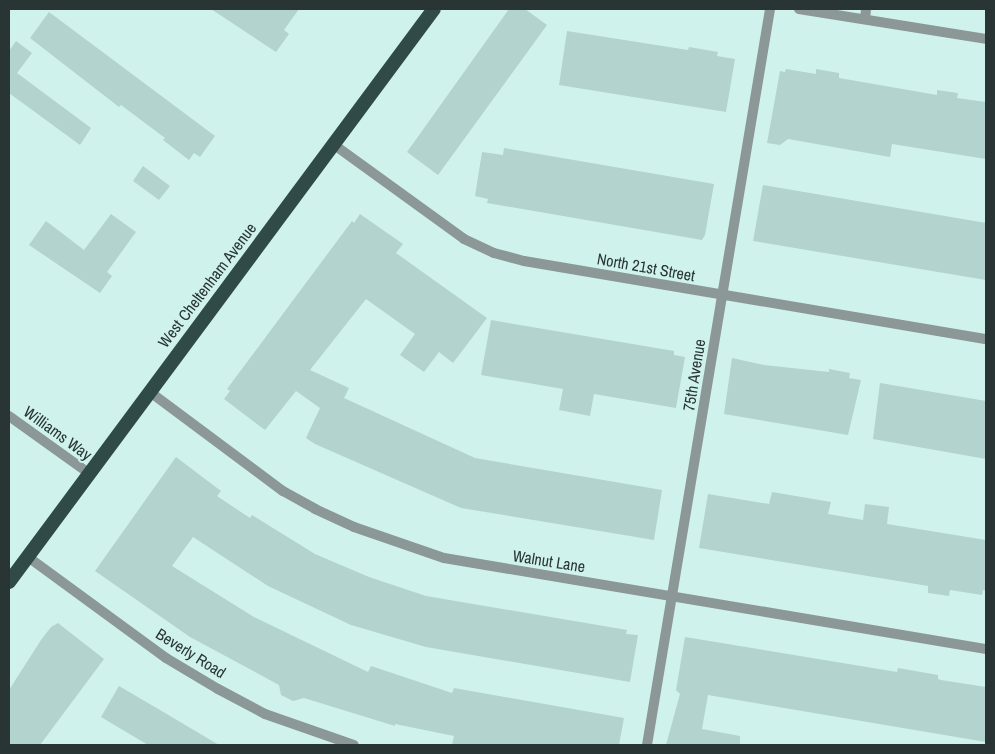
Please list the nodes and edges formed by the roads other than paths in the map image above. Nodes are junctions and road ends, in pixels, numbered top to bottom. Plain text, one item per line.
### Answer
1 (434, 9) edge
2 (770, 9) edge
3 (799, 9) edge
4 (866, 14) edge
5 (986, 39) edge
6 (333, 144) junction
7 (722, 295) junction
8 (986, 340) edge
9 (150, 392) junction
10 (9, 416) edge
11 (90, 474) junction
12 (28, 557) junction
13 (9, 582) edge
14 (672, 595) junction
15 (986, 649) edge
16 (354, 745) edge
17 (647, 745) edge

1 - 6 highway, West Cheltenham Avenue
2 - 7 street, 75th Avenue
3 - 4 street
4 - 5 street
6 - 7 street, North 21st Street
6 - 9 highway, West Cheltenham Avenue
7 - 8 street, North 21st Street
7 - 14 street, 75th Avenue
9 - 11 highway, West Cheltenham Avenue
9 - 14 street, Walnut Lane
10 - 11 street, Williams Way
11 - 12 highway, West Cheltenham Avenue
12 - 13 highway, West Cheltenham Avenue
12 - 16 street, Beverly Road
14 - 15 street, Walnut Lane
14 - 17 street, 75th Avenue

